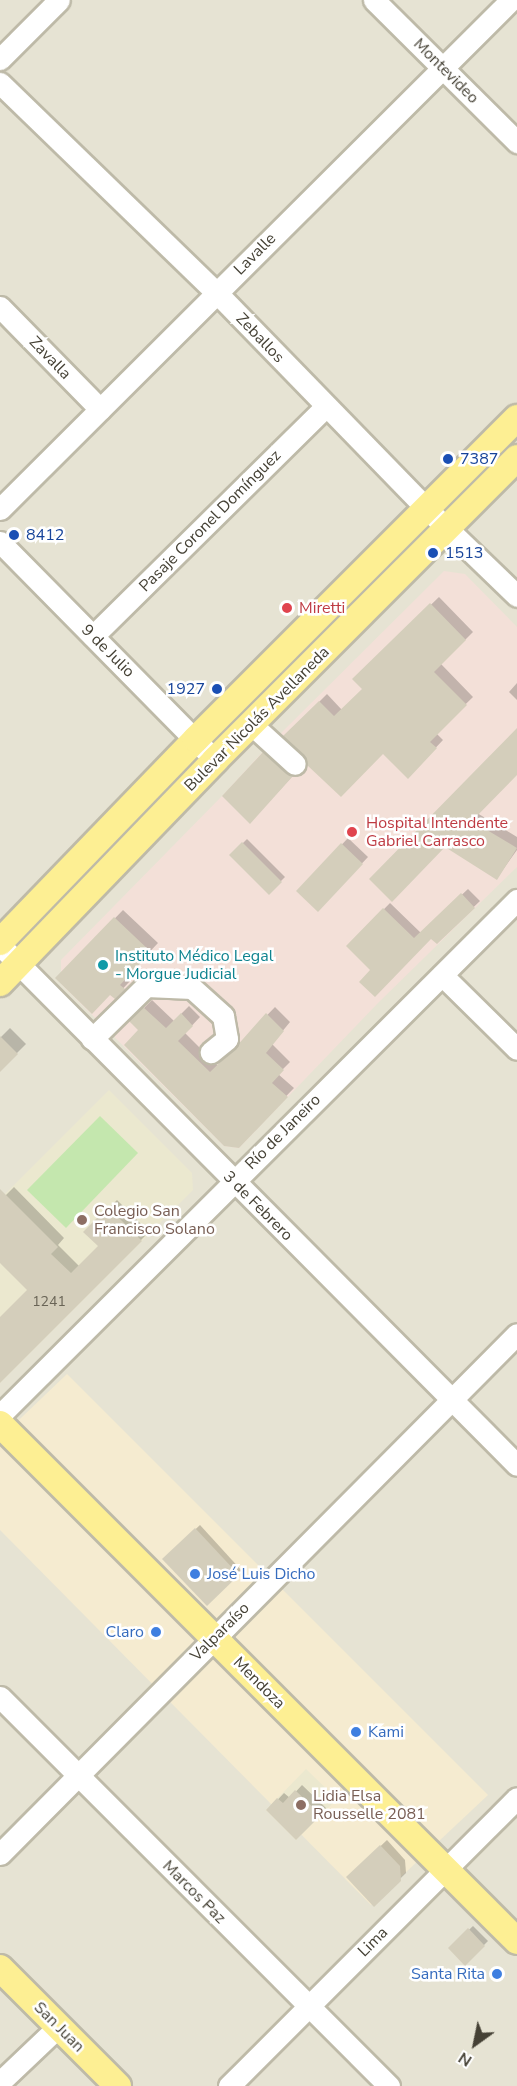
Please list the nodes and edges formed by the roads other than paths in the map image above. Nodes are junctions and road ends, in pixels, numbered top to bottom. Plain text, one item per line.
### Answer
1 (59, 0) edge
2 (374, 0) edge
3 (511, 0) edge
4 (0, 59) edge
5 (442, 68) junction
6 (0, 83) edge
7 (517, 142) edge
8 (217, 293) junction
9 (0, 307) edge
10 (327, 406) junction
11 (100, 409) junction
12 (517, 418) edge
13 (517, 458) edge
14 (0, 508) edge
15 (427, 509) junction
16 (447, 528) junction
17 (0, 542) edge
18 (517, 596) edge
19 (93, 636) junction
20 (251, 724) junction
21 (196, 739) junction
22 (215, 760) junction
23 (296, 764) dead end
24 (517, 900) edge
25 (0, 944) edge
26 (19, 964) junction
27 (442, 975) junction
28 (0, 983) edge
29 (92, 1039) junction
30 (517, 1049) edge
31 (211, 1052) dead end
32 (233, 1181) junction
33 (517, 1334) edge
34 (452, 1400) junction
35 (0, 1415) edge
36 (0, 1424) edge
37 (517, 1465) edge
38 (214, 1638) junction
39 (0, 1697) edge
40 (78, 1775) junction
41 (517, 1798) edge
42 (0, 1854) edge
43 (445, 1870) junction
44 (517, 1941) edge
45 (0, 1968) edge
46 (309, 2006) junction
47 (58, 2027) junction
48 (0, 2082) edge
49 (118, 2086) edge
50 (229, 2086) edge
51 (389, 2086) edge

1 - 4 street
2 - 5 street, Montevideo
3 - 5 street, Lavalle
5 - 7 street, Montevideo
5 - 8 street, Lavalle
6 - 8 street, Zeballos
8 - 10 street, Zeballos
8 - 11 street, Lavalle
9 - 11 street, Zavalla
10 - 15 street, Zeballos
10 - 19 street, Pasaje Coronel Domínguez
11 - 14 street, Lavalle
12 - 15 main road, Bulevar Nicolás Avellaneda
13 - 16 main road, Bulevar Nicolás Avellaneda
15 - 16 street, Zeballos
15 - 21 main road, Bulevar Nicolás Avellaneda
16 - 18 street, Zeballos
16 - 20 main road, Bulevar Nicolás Avellaneda
17 - 19 street, 9 de Julio
19 - 21 street, 9 de Julio
20 - 22 main road, Bulevar Nicolás Avellaneda
20 - 23 street
21 - 22 street, 9 de Julio
21 - 25 main road, Bulevar Nicolás Avellaneda
22 - 26 main road, Bulevar Nicolás Avellaneda
24 - 27 street, Río de Janeiro
25 - 26 street, 3 de Febrero
26 - 28 main road, Bulevar Nicolás Avellaneda
26 - 29 street, 3 de Febrero
27 - 30 street
27 - 32 street, Río de Janeiro
29 - 31 street
29 - 32 street, 3 de Febrero
32 - 34 street, 3 de Febrero
32 - 35 street, Río de Janeiro
33 - 34 street, Valparaíso
34 - 37 street, 3 de Febrero
34 - 38 street, Valparaíso
36 - 38 main road, Mendoza
38 - 40 street, Valparaíso
38 - 43 main road, Mendoza
39 - 40 street, Marcos Paz
40 - 42 street, Valparaíso
40 - 46 street, Marcos Paz
41 - 43 street, Lima
43 - 44 main road, Mendoza
43 - 46 street, Lima
45 - 47 main road, San Juan
46 - 50 street, Lima
46 - 51 street, Marcos Paz
47 - 48 street
47 - 49 main road, San Juan

